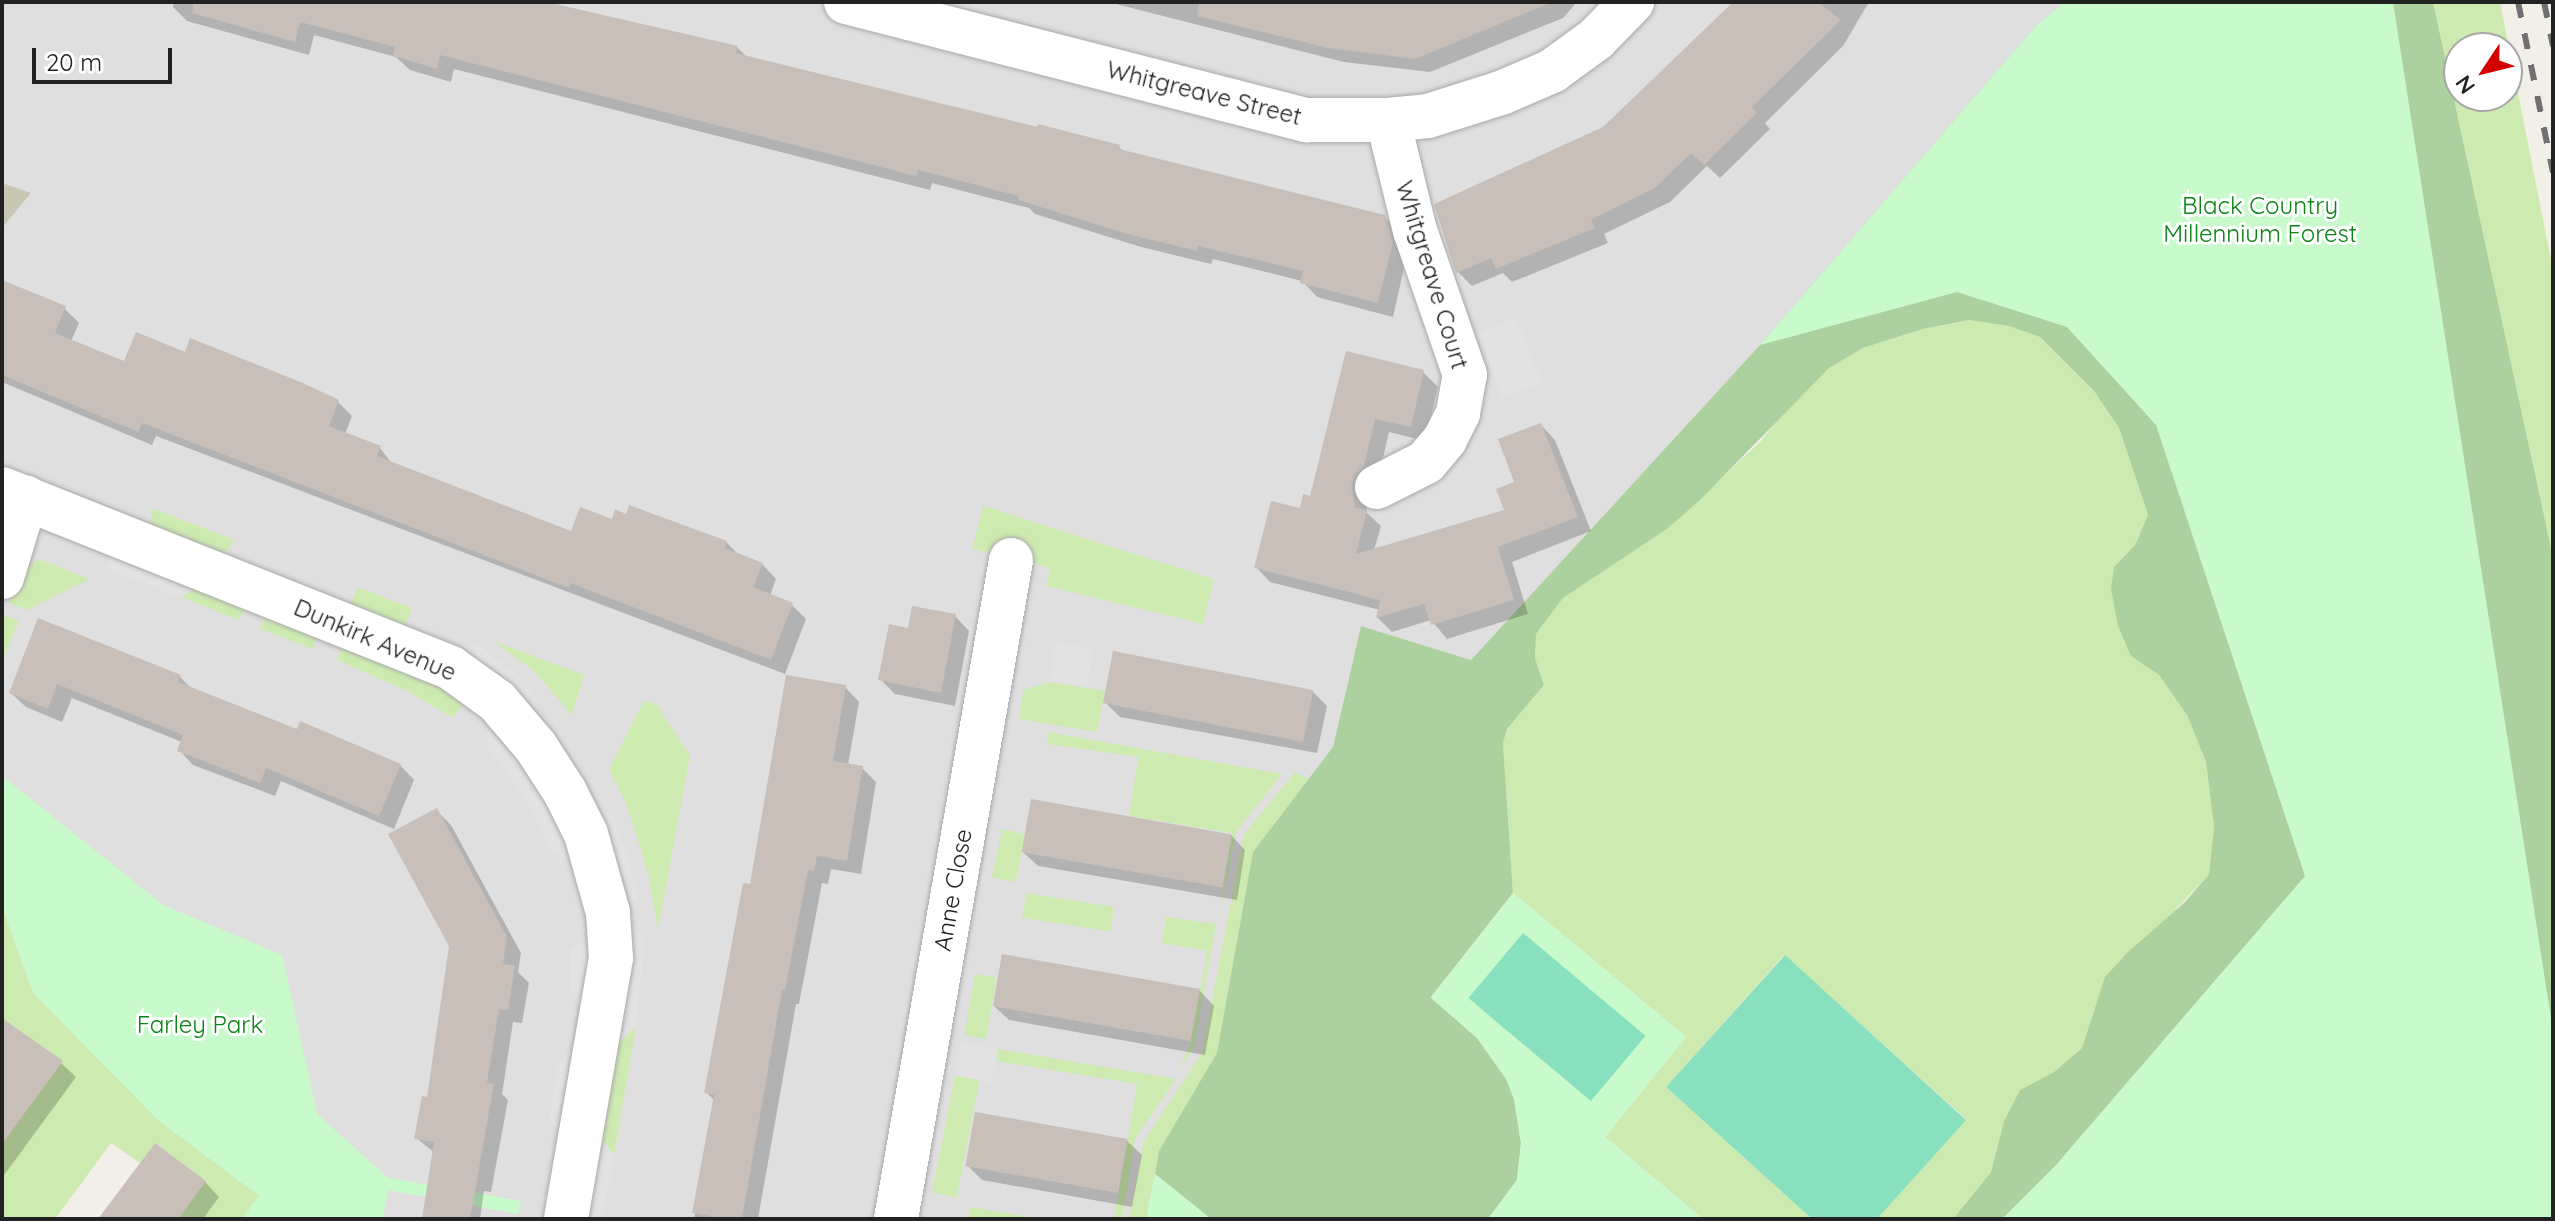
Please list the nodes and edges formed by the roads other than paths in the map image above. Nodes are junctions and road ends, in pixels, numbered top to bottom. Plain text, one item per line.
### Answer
1 (846, 2) edge
2 (1632, 2) edge
3 (1388, 120) junction
4 (1377, 487) dead end
5 (14, 494) edge
6 (1011, 560) dead end
7 (2, 577) edge
8 (566, 1219) edge
9 (896, 1219) edge

1 - 3 street, Whitgreave Street
2 - 3 street, Whitgreave Street
3 - 4 street, Whitgreave Court
5 - 7 street
5 - 8 street, Dunkirk Avenue
6 - 9 street, Anne Close

